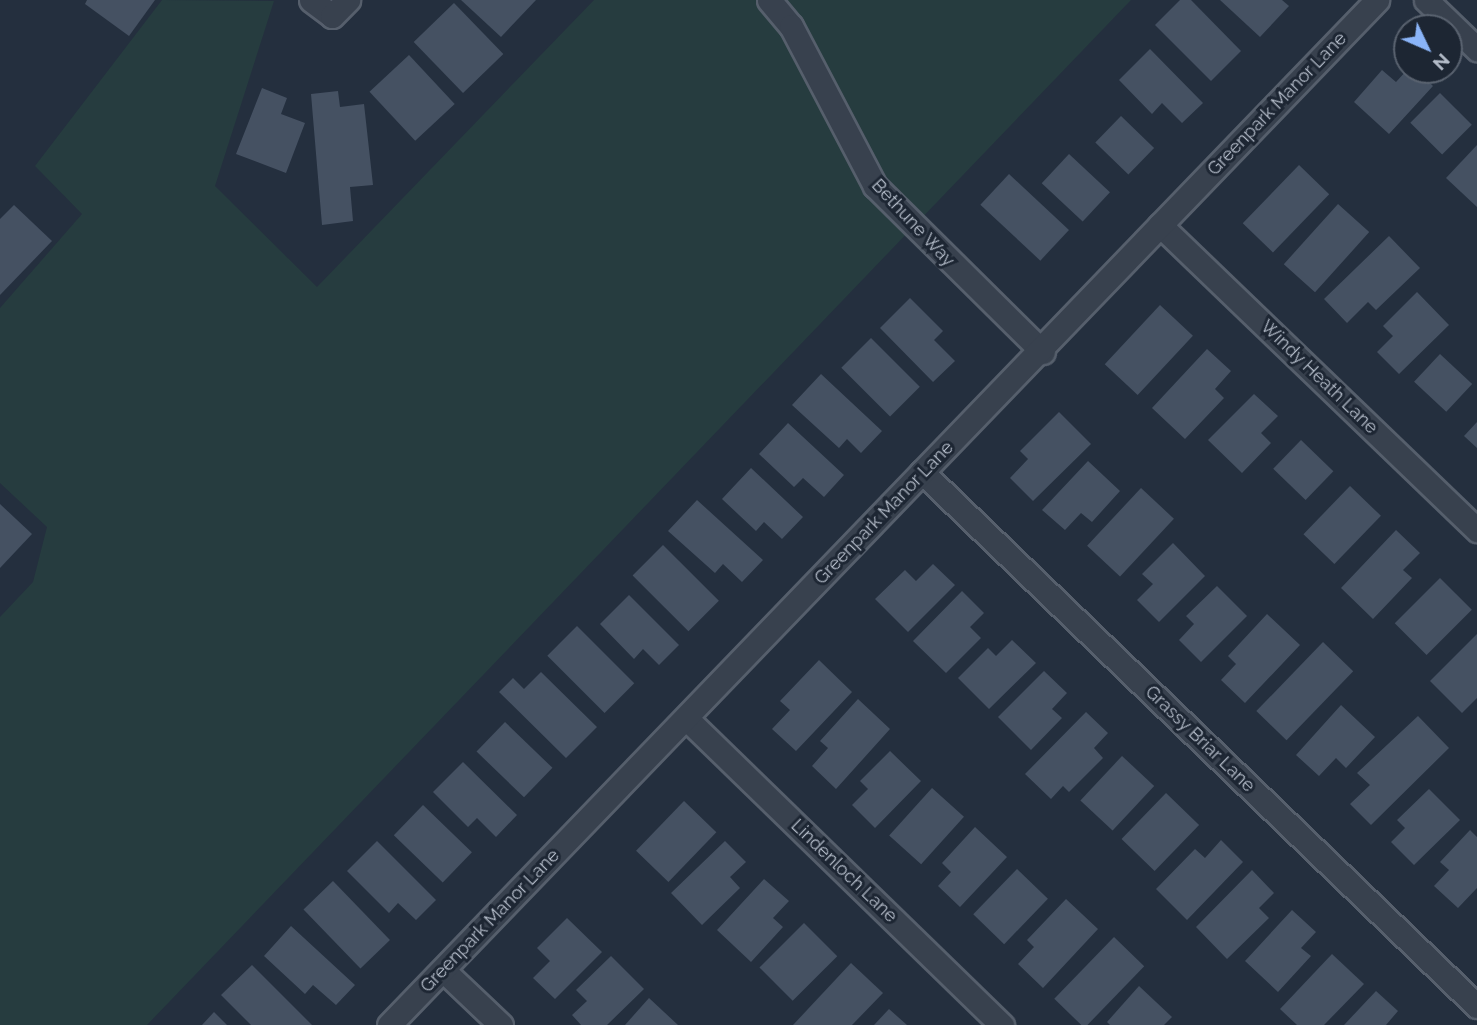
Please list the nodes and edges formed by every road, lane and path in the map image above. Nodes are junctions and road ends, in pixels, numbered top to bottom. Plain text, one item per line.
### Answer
1 (311, 0) edge
2 (769, 0) edge
3 (1377, 0) edge
4 (1426, 0) edge
5 (340, 8) edge
6 (1477, 49) edge
7 (1160, 225) junction
8 (1043, 352) junction
9 (922, 472) junction
10 (1477, 530) edge
11 (685, 718) junction
12 (443, 970) junction
13 (1477, 1006) edge
14 (390, 1025) edge
15 (501, 1025) edge
16 (1002, 1025) edge

1 - 5 street
2 - 8 street, Bethune Way
3 - 7 street, Greenpark Manor Lane
4 - 6 street
7 - 8 street, Greenpark Manor Lane
7 - 10 street, Windy Heath Lane
8 - 9 street, Greenpark Manor Lane
9 - 11 street, Greenpark Manor Lane
9 - 13 street, Grassy Briar Lane
11 - 12 street, Greenpark Manor Lane
11 - 16 street, Lindenloch Lane
12 - 14 street, Greenpark Manor Lane
12 - 15 street

